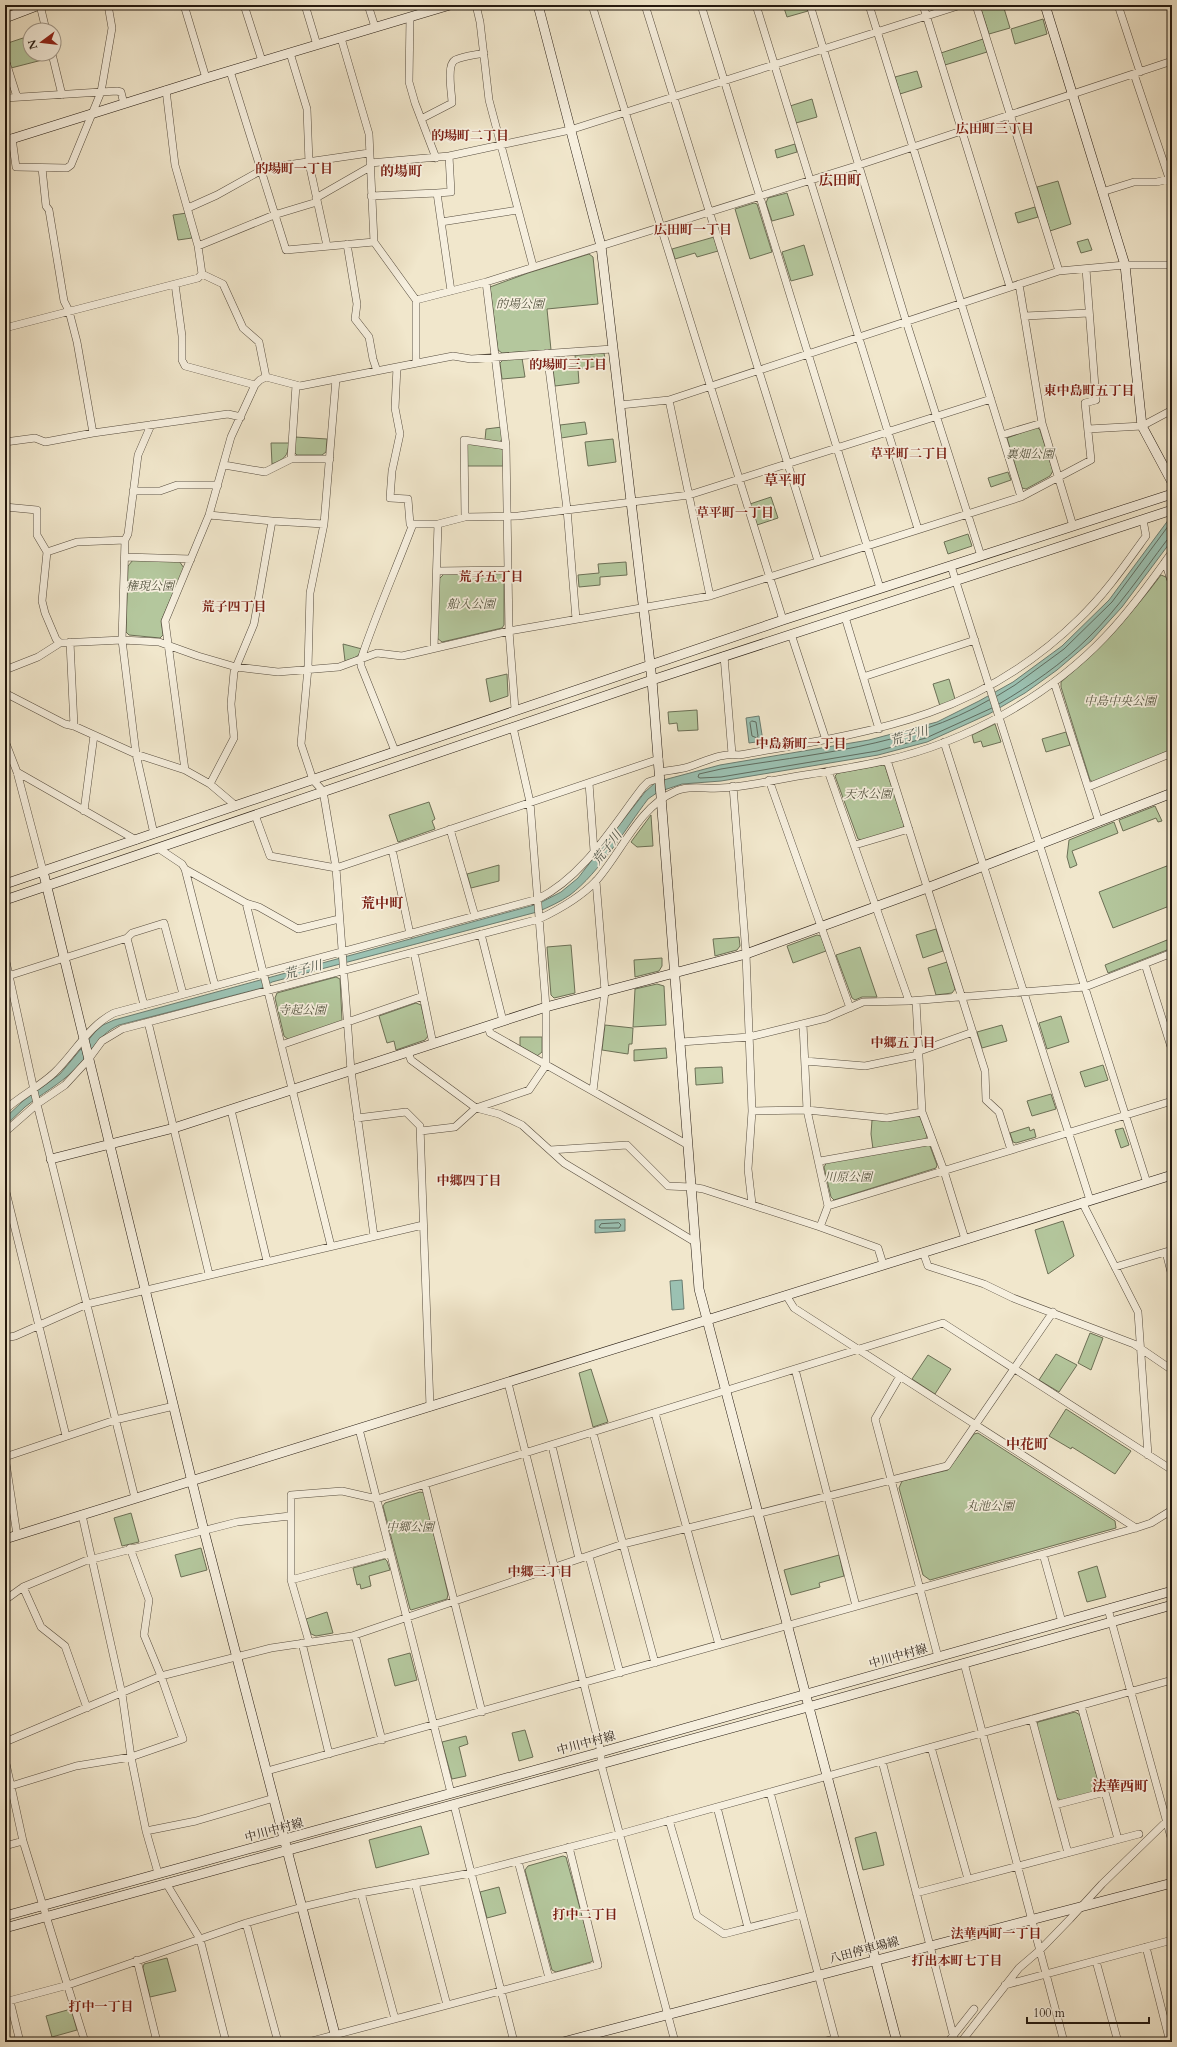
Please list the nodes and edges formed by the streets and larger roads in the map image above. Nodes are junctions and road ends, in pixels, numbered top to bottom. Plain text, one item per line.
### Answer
1 (39, 5) edge
2 (108, 5) edge
3 (184, 5) edge
4 (244, 5) edge
5 (305, 5) edge
6 (368, 5) edge
7 (450, 5) edge
8 (476, 5) edge
9 (538, 5) edge
10 (592, 5) edge
11 (645, 5) edge
12 (701, 5) edge
13 (756, 5) edge
14 (810, 5) edge
15 (869, 5) edge
16 (922, 5) edge
17 (961, 5) edge
18 (976, 5) edge
19 (1045, 5) edge
20 (1118, 5) edge
21 (424, 9) edge
22 (926, 16) junction
23 (410, 17) junction
24 (5, 18) edge
25 (44, 22) edge
26 (375, 27) junction
27 (878, 32) junction
28 (341, 38) junction
29 (317, 45) junction
30 (823, 50) junction
31 (290, 53) junction
32 (484, 53) junction
33 (5, 60) edge
34 (262, 61) junction
35 (1172, 61) edge
36 (54, 62) edge
37 (774, 66) junction
38 (230, 71) junction
39 (1137, 72) junction
40 (206, 78) junction
41 (724, 81) junction
42 (166, 90) junction
43 (101, 92) junction
44 (1072, 94) junction
45 (62, 95) junction
46 (17, 97) junction
47 (674, 97) junction
48 (5, 98) edge
49 (124, 104) junction
50 (626, 112) junction
51 (93, 114) junction
52 (1010, 115) junction
53 (421, 119) junction
54 (570, 130) junction
55 (962, 131) junction
56 (9, 140) edge
57 (501, 145) junction
58 (913, 147) junction
59 (369, 153) junction
60 (448, 156) junction
61 (436, 158) junction
62 (309, 163) junction
63 (370, 165) junction
64 (859, 166) junction
65 (42, 168) junction
66 (260, 171) junction
67 (1171, 178) edge
68 (810, 181) junction
69 (1172, 187) edge
70 (1102, 192) junction
71 (437, 193) junction
72 (371, 196) junction
73 (760, 196) junction
74 (317, 200) junction
75 (188, 208) junction
76 (518, 210) junction
77 (709, 212) junction
78 (274, 216) junction
79 (441, 222) junction
80 (661, 227) junction
81 (374, 242) junction
82 (347, 244) junction
83 (198, 246) junction
84 (327, 246) junction
85 (601, 246) junction
86 (1125, 265) junction
87 (1172, 265) edge
88 (533, 266) junction
89 (1086, 269) junction
90 (1059, 271) junction
91 (202, 274) junction
92 (486, 282) junction
93 (176, 284) junction
94 (1019, 284) junction
95 (1010, 287) junction
96 (451, 291) junction
97 (416, 300) junction
98 (961, 303) junction
99 (69, 311) junction
100 (1089, 313) junction
101 (1025, 316) junction
102 (906, 321) junction
103 (5, 328) edge
104 (858, 337) junction
105 (612, 349) junction
106 (547, 353) junction
107 (808, 354) junction
108 (496, 357) junction
109 (416, 364) junction
110 (396, 367) junction
111 (758, 370) junction
112 (377, 371) junction
113 (266, 377) junction
114 (336, 380) junction
115 (255, 385) junction
116 (296, 385) junction
117 (710, 386) junction
118 (990, 399) junction
119 (669, 400) junction
120 (620, 405) junction
121 (1172, 410) edge
122 (937, 416) junction
123 (241, 417) junction
124 (1042, 423) junction
125 (151, 425) junction
126 (1142, 426) junction
127 (1088, 430) junction
128 (887, 432) junction
129 (93, 433) junction
130 (1002, 435) junction
131 (5, 442) edge
132 (506, 446) junction
133 (837, 448) junction
134 (291, 459) junction
135 (330, 459) junction
136 (788, 464) junction
137 (224, 465) junction
138 (1058, 477) junction
139 (1171, 477) edge
140 (739, 479) junction
141 (218, 485) junction
142 (133, 490) junction
143 (1172, 494) edge
144 (689, 495) junction
145 (1021, 497) junction
146 (632, 502) junction
147 (5, 507) edge
148 (567, 509) junction
149 (1172, 510) edge
150 (968, 513) junction
151 (209, 516) junction
152 (506, 516) junction
153 (465, 517) junction
154 (1142, 520) junction
155 (272, 521) junction
156 (324, 524) junction
157 (413, 524) junction
158 (438, 524) junction
159 (1073, 526) junction
160 (918, 529) junction
161 (125, 540) junction
162 (866, 546) junction
163 (48, 552) junction
164 (1172, 552) edge
165 (981, 556) junction
166 (125, 557) junction
167 (191, 559) junction
168 (818, 561) junction
169 (1165, 562) junction
170 (951, 566) junction
171 (508, 570) junction
172 (437, 571) junction
173 (770, 577) junction
174 (955, 580) junction
175 (1172, 583) edge
176 (880, 588) junction
177 (710, 596) junction
178 (644, 606) junction
179 (845, 617) junction
180 (576, 619) junction
181 (783, 620) junction
182 (509, 631) junction
183 (791, 634) junction
184 (122, 640) junction
185 (975, 640) junction
186 (70, 642) junction
187 (60, 643) junction
188 (168, 644) junction
189 (434, 648) junction
190 (724, 656) junction
191 (361, 659) junction
192 (651, 665) junction
193 (236, 667) junction
194 (308, 668) junction
195 (5, 670) edge
196 (863, 677) junction
197 (652, 680) junction
198 (1054, 682) junction
199 (990, 688) junction
200 (5, 693) edge
201 (515, 709) junction
202 (998, 714) junction
203 (74, 726) junction
204 (513, 727) junction
205 (879, 729) junction
206 (94, 735) junction
207 (826, 740) junction
208 (5, 741) edge
209 (944, 742) junction
210 (395, 751) junction
211 (1172, 753) edge
212 (136, 754) junction
213 (732, 754) junction
214 (659, 759) junction
215 (888, 760) junction
216 (185, 770) junction
217 (828, 771) junction
218 (17, 772) junction
219 (660, 775) junction
220 (312, 780) junction
221 (769, 780) junction
222 (589, 783) junction
223 (210, 784) junction
224 (732, 786) junction
225 (1088, 787) junction
226 (323, 792) junction
227 (1172, 792) edge
228 (662, 796) junction
229 (530, 802) junction
230 (236, 806) junction
231 (84, 811) junction
232 (255, 815) junction
233 (1099, 822) junction
234 (450, 829) junction
235 (909, 829) junction
236 (154, 834) junction
237 (136, 840) junction
238 (1039, 844) junction
239 (855, 845) junction
240 (158, 848) junction
241 (392, 849) junction
242 (594, 851) junction
243 (983, 866) junction
244 (336, 868) junction
245 (185, 869) junction
246 (43, 871) junction
247 (596, 881) junction
248 (5, 884) edge
249 (46, 886) junction
250 (928, 888) junction
251 (5, 900) edge
252 (538, 901) junction
253 (246, 903) junction
254 (878, 907) junction
255 (475, 916) junction
256 (539, 917) junction
257 (339, 919) junction
258 (822, 928) junction
259 (410, 934) junction
260 (481, 934) junction
261 (127, 938) junction
262 (414, 952) junction
263 (1172, 953) edge
264 (341, 954) junction
265 (746, 954) junction
266 (5, 957) edge
267 (64, 958) junction
268 (1145, 964) junction
269 (342, 968) junction
270 (675, 973) junction
271 (264, 974) junction
272 (7, 976) edge
273 (215, 986) junction
274 (1085, 987) junction
275 (267, 989) junction
276 (606, 991) junction
277 (1023, 992) junction
278 (183, 994) junction
279 (423, 996) junction
280 (962, 997) junction
281 (913, 1001) junction
282 (144, 1005) junction
283 (546, 1007) junction
284 (850, 1008) junction
285 (503, 1021) junction
286 (148, 1022) junction
287 (347, 1023) junction
288 (803, 1024) junction
289 (488, 1026) junction
290 (973, 1032) junction
291 (749, 1038) junction
292 (84, 1040) junction
293 (681, 1042) junction
294 (434, 1044) junction
295 (281, 1045) junction
296 (1172, 1050) edge
297 (408, 1052) junction
298 (918, 1054) junction
299 (88, 1058) junction
300 (805, 1062) junction
301 (546, 1065) junction
302 (351, 1071) junction
303 (35, 1087) junction
304 (292, 1090) junction
305 (593, 1091) junction
306 (1172, 1101) edge
307 (37, 1102) junction
308 (476, 1108) junction
309 (5, 1110) edge
310 (231, 1110) junction
311 (807, 1110) junction
312 (752, 1111) junction
313 (922, 1112) junction
314 (1125, 1116) junction
315 (357, 1118) junction
316 (174, 1128) junction
317 (421, 1131) junction
318 (5, 1132) edge
319 (1068, 1133) junction
320 (933, 1141) junction
321 (109, 1144) junction
322 (688, 1145) junction
323 (550, 1150) junction
324 (1011, 1150) junction
325 (51, 1159) junction
326 (820, 1161) junction
327 (944, 1171) junction
328 (1172, 1175) edge
329 (1147, 1183) junction
330 (691, 1187) junction
331 (5, 1188) edge
332 (1086, 1201) junction
333 (752, 1204) junction
334 (828, 1206) junction
335 (423, 1225) junction
336 (820, 1227) junction
337 (374, 1236) junction
338 (965, 1239) junction
339 (696, 1242) junction
340 (331, 1246) junction
341 (1169, 1251) edge
342 (923, 1252) junction
343 (267, 1261) junction
344 (884, 1264) junction
345 (1115, 1267) junction
346 (209, 1274) junction
347 (1172, 1276) edge
348 (145, 1289) junction
349 (786, 1295) junction
350 (87, 1304) junction
351 (1053, 1312) junction
352 (706, 1320) junction
353 (38, 1325) junction
354 (5, 1338) edge
355 (1140, 1348) junction
356 (858, 1349) junction
357 (795, 1369) junction
358 (1014, 1369) junction
359 (1172, 1370) edge
360 (900, 1376) junction
361 (508, 1383) junction
362 (725, 1391) junction
363 (174, 1406) junction
364 (430, 1407) junction
365 (655, 1413) junction
366 (115, 1420) junction
367 (976, 1424) junction
368 (359, 1429) junction
369 (592, 1433) junction
370 (66, 1436) junction
371 (552, 1446) junction
372 (526, 1454) junction
373 (1148, 1455) junction
374 (5, 1457) edge
375 (1172, 1470) edge
376 (192, 1480) junction
377 (891, 1480) junction
378 (425, 1485) junction
379 (828, 1496) junction
380 (135, 1498) junction
381 (377, 1499) junction
382 (1172, 1510) edge
383 (757, 1513) junction
384 (82, 1515) junction
385 (290, 1516) junction
386 (687, 1528) junction
387 (1136, 1528) junction
388 (204, 1531) junction
389 (17, 1535) junction
390 (5, 1539) edge
391 (623, 1544) junction
392 (130, 1548) junction
393 (390, 1553) junction
394 (1043, 1554) junction
395 (589, 1556) junction
396 (92, 1559) junction
397 (580, 1559) junction
398 (554, 1567) junction
399 (290, 1580) junction
400 (23, 1587) junction
401 (920, 1589) junction
402 (1172, 1591) edge
403 (5, 1600) edge
404 (454, 1600) junction
405 (1172, 1605) edge
406 (856, 1606) junction
407 (1108, 1609) junction
408 (406, 1616) junction
409 (1062, 1622) junction
410 (1111, 1622) junction
411 (787, 1626) junction
412 (355, 1635) junction
413 (306, 1642) junction
414 (719, 1645) junction
415 (237, 1657) junction
416 (938, 1657) junction
417 (655, 1663) junction
418 (964, 1663) junction
419 (620, 1673) junction
420 (161, 1676) junction
421 (1172, 1680) edge
422 (584, 1683) junction
423 (1130, 1691) junction
424 (122, 1694) junction
425 (805, 1695) junction
426 (1081, 1706) junction
427 (808, 1707) junction
428 (87, 1708) junction
429 (482, 1712) junction
430 (1032, 1719) junction
431 (434, 1726) junction
432 (983, 1733) junction
433 (382, 1740) junction
434 (5, 1742) edge
435 (931, 1747) junction
436 (601, 1752) junction
437 (329, 1754) junction
438 (131, 1757) junction
439 (5, 1760) edge
440 (882, 1761) junction
441 (601, 1764) junction
442 (267, 1772) junction
443 (827, 1776) junction
444 (11, 1786) junction
445 (770, 1792) junction
446 (1104, 1792) junction
447 (451, 1793) junction
448 (274, 1798) junction
449 (454, 1805) junction
450 (1055, 1805) junction
451 (717, 1807) junction
452 (669, 1820) junction
453 (1170, 1822) edge
454 (146, 1831) junction
455 (620, 1834) junction
456 (1139, 1834) dead end
457 (285, 1839) junction
458 (1118, 1840) junction
459 (23, 1841) junction
460 (1172, 1841) edge
461 (5, 1846) edge
462 (569, 1848) junction
463 (288, 1850) junction
464 (1068, 1853) junction
465 (518, 1861) junction
466 (1018, 1866) junction
467 (158, 1873) junction
468 (471, 1873) junction
469 (968, 1879) junction
470 (166, 1883) junction
471 (415, 1883) junction
472 (1172, 1883) edge
473 (916, 1892) junction
474 (361, 1893) junction
475 (43, 1906) junction
476 (1082, 1906) junction
477 (302, 1907) junction
478 (802, 1914) junction
479 (5, 1916) edge
480 (47, 1916) junction
481 (1033, 1919) junction
482 (246, 1923) junction
483 (5, 1928) edge
484 (748, 1928) junction
485 (200, 1939) junction
486 (1172, 1940) edge
487 (930, 1946) junction
488 (1146, 1947) junction
489 (1040, 1950) junction
490 (137, 1960) junction
491 (875, 1960) junction
492 (1096, 1961) junction
493 (1045, 1974) junction
494 (818, 1975) junction
495 (549, 1978) junction
496 (68, 1985) junction
497 (1004, 1985) junction
498 (501, 1991) junction
499 (8, 2001) edge
500 (447, 2005) junction
501 (974, 2009) dead end
502 (668, 2014) junction
503 (395, 2019) junction
504 (336, 2038) edge
505 (954, 2039) edge
506 (836, 2040) edge
507 (20, 2042) edge
508 (85, 2042) edge
509 (157, 2042) edge
510 (226, 2042) edge
511 (278, 2042) edge
512 (308, 2042) edge
513 (514, 2042) edge
514 (563, 2042) edge
515 (675, 2042) edge
516 (822, 2042) edge
517 (897, 2042) edge
518 (948, 2042) edge
519 (961, 2042) edge
520 (1064, 2042) edge
521 (1118, 2042) edge
522 (1170, 2042) edge

1 - 24 street
1 - 25 street
2 - 43 street
3 - 40 street
4 - 34 street
5 - 29 street
6 - 26 street
7 - 21 street
8 - 32 street
9 - 54 street
10 - 50 street
11 - 47 street
12 - 41 street
13 - 37 street
14 - 30 street
15 - 27 street
16 - 22 street
17 - 22 street
18 - 52 street
19 - 44 street
20 - 39 street
21 - 23 street
22 - 27 street
22 - 55 street
23 - 26 street
23 - 53 street
26 - 28 street
27 - 30 street
27 - 58 street
28 - 29 street
28 - 59 street
29 - 31 street
30 - 37 street
30 - 64 street
31 - 34 street
31 - 62 street
32 - 53 street
32 - 57 street
33 - 46 street
34 - 38 street
35 - 39 street
36 - 45 street
37 - 41 street
37 - 68 street
38 - 40 street
38 - 66 street
39 - 44 street
39 - 67 street
40 - 42 street
41 - 47 street
41 - 73 street
42 - 49 street
42 - 75 street
43 - 45 street
43 - 49 street
43 - 51 street
44 - 52 street
44 - 70 street
45 - 46 street
46 - 48 street
47 - 50 street
47 - 77 street
49 - 51 street
50 - 54 street
50 - 80 street
51 - 56 street
51 - 65 street
52 - 55 street
52 - 90 street
53 - 61 street
54 - 57 street
54 - 85 street
55 - 58 street
55 - 95 street
56 - 65 street
57 - 60 street
57 - 76 street
58 - 64 street
58 - 98 street
59 - 62 street
59 - 63 street
60 - 61 street
60 - 71 street
61 - 63 street
62 - 66 street
62 - 74 street
63 - 72 street
63 - 74 street
64 - 68 street
64 - 102 street
65 - 99 street
66 - 75 street
66 - 78 street
67 - 69 street
67 - 70 street
68 - 73 street
68 - 104 street
70 - 86 street
71 - 72 street
71 - 79 street
72 - 81 street
73 - 77 street
73 - 107 street
74 - 78 street
74 - 84 street
75 - 83 street
76 - 79 street
76 - 88 street
77 - 80 street
77 - 111 street
78 - 83 street
78 - 84 street
79 - 96 street
80 - 85 street
80 - 117 street
81 - 82 street
81 - 97 street
82 - 84 street
82 - 112 street
83 - 91 street
85 - 88 street
85 - 105 street
86 - 87 street
86 - 89 street
86 - 126 street
88 - 92 street
89 - 90 street
89 - 100 street
90 - 94 street
91 - 93 street
91 - 113 street
92 - 96 street
92 - 108 street
93 - 99 street
93 - 115 street
94 - 95 street
94 - 101 street
95 - 98 street
96 - 97 street
97 - 109 street
98 - 102 street
98 - 118 street
99 - 103 street
99 - 129 street
100 - 101 street
100 - 127 street
101 - 124 street
102 - 104 street
102 - 122 street
104 - 107 street
104 - 128 street
105 - 106 street
105 - 120 street
106 - 108 street
106 - 148 street
107 - 111 street
107 - 133 street
108 - 109 street
108 - 132 street
109 - 110 street
110 - 112 street
110 - 157 street
111 - 117 street
111 - 136 street
112 - 114 street
113 - 115 street
113 - 116 street
114 - 116 street
114 - 135 street
115 - 123 street
116 - 134 street
117 - 119 street
117 - 140 street
118 - 122 street
118 - 130 street
119 - 120 street
119 - 144 street
120 - 146 street
121 - 126 street
122 - 128 street
122 - 150 street
123 - 125 street
123 - 137 street
124 - 130 street
124 - 138 street
125 - 129 street
125 - 142 street
126 - 127 street
126 - 139 street
127 - 138 street
128 - 133 street
128 - 160 street
129 - 131 street
130 - 145 street
132 - 152 street
132 - 153 street
133 - 136 street
133 - 162 street
134 - 135 street
134 - 137 street
135 - 156 street
136 - 140 street
136 - 168 street
137 - 141 street
138 - 145 street
138 - 159 street
140 - 144 street
140 - 173 street
141 - 142 street
141 - 151 street
142 - 161 street
143 - 159 street
144 - 146 street
144 - 177 street
145 - 150 street
146 - 148 street
146 - 178 street
147 - 163 street
148 - 152 street
148 - 180 street
149 - 154 street
150 - 160 street
150 - 165 street
151 - 155 street
151 - 167 street
152 - 153 street
152 - 171 street
153 - 158 street
154 - 174 street
154 - 199 street
155 - 156 street
155 - 193 street
156 - 194 street
157 - 158 street
157 - 191 street
158 - 172 street
159 - 165 street
160 - 162 street
161 - 163 street
161 - 166 street
162 - 168 street
162 - 176 street
163 - 187 street
164 - 169 street
165 - 170 street
166 - 167 street
166 - 184 street
167 - 188 street
168 - 173 street
169 - 175 street
169 - 198 street
170 - 174 street
170 - 176 street
171 - 172 street
171 - 182 street
172 - 189 street
173 - 177 street
173 - 181 street
174 - 179 street
174 - 185 street
176 - 181 street
177 - 178 street
178 - 180 street
178 - 192 street
179 - 183 street
179 - 196 street
180 - 182 street
181 - 192 street
182 - 189 street
182 - 201 street
183 - 190 street
183 - 207 street
184 - 186 street
184 - 188 street
184 - 212 street
185 - 196 street
185 - 199 street
186 - 187 street
186 - 203 street
187 - 195 street
188 - 193 street
188 - 216 street
189 - 191 street
190 - 197 street
190 - 213 street
191 - 194 street
191 - 210 street
192 - 197 street
192 - 201 street
193 - 194 street
193 - 223 street
194 - 220 street
196 - 205 street
197 - 204 street
197 - 214 street
198 - 202 street
198 - 225 street
199 - 202 street
199 - 205 street
200 - 203 street
201 - 210 street
202 - 209 street
202 - 238 street
203 - 206 street
204 - 226 street
204 - 229 street
205 - 207 street
206 - 212 street
206 - 231 street
207 - 213 street
208 - 218 street
209 - 215 street
209 - 243 street
210 - 220 street
211 - 225 street
212 - 216 street
212 - 236 street
213 - 219 street
214 - 219 street
214 - 222 street
215 - 217 street
215 - 235 street
216 - 223 street
217 - 221 street
217 - 239 street
218 - 231 street
218 - 246 street
219 - 228 street
219 - 242 street
220 - 226 street
220 - 230 street
221 - 224 street
221 - 258 street
222 - 229 street
222 - 242 street
223 - 230 street
224 - 228 street
224 - 265 street
225 - 233 street
226 - 232 street
226 - 244 street
227 - 233 street
228 - 247 street
228 - 270 street
229 - 234 street
229 - 252 street
230 - 236 street
231 - 237 street
232 - 240 street
232 - 244 street
233 - 238 street
234 - 241 street
234 - 255 street
235 - 239 street
235 - 250 street
236 - 237 street
237 - 246 street
238 - 243 street
238 - 274 street
239 - 254 street
240 - 245 street
240 - 249 street
241 - 244 street
241 - 259 street
242 - 252 street
243 - 250 street
243 - 277 street
244 - 257 street
245 - 253 street
245 - 273 street
246 - 248 street
246 - 249 street
247 - 256 street
247 - 276 street
249 - 251 street
249 - 267 street
250 - 254 street
250 - 280 street
252 - 255 street
252 - 256 street
253 - 257 street
253 - 271 street
254 - 258 street
254 - 281 street
255 - 259 street
256 - 260 street
256 - 283 street
257 - 264 street
258 - 265 street
258 - 284 street
259 - 264 street
260 - 262 street
260 - 285 street
261 - 267 street
261 - 278 street
261 - 282 street
262 - 269 street
262 - 279 street
263 - 268 street
264 - 269 street
264 - 271 street
265 - 270 street
265 - 291 street
266 - 272 street
267 - 272 street
267 - 292 street
268 - 274 street
268 - 296 street
269 - 275 street
269 - 287 street
270 - 276 street
270 - 293 street
271 - 273 street
271 - 275 street
272 - 303 street
273 - 278 street
274 - 277 street
274 - 314 street
275 - 286 street
275 - 295 street
276 - 283 street
276 - 305 street
277 - 280 street
277 - 319 street
278 - 282 street
279 - 287 street
279 - 294 street
280 - 281 street
280 - 290 street
281 - 284 street
281 - 298 street
282 - 292 street
283 - 285 street
283 - 301 street
284 - 288 street
285 - 289 street
286 - 299 street
286 - 316 street
287 - 295 street
287 - 302 street
288 - 291 street
288 - 300 street
289 - 294 street
289 - 301 street
290 - 298 street
290 - 324 street
291 - 293 street
291 - 312 street
292 - 299 street
292 - 303 street
293 - 322 street
294 - 297 street
295 - 304 street
297 - 302 street
297 - 308 street
298 - 300 street
298 - 313 street
299 - 307 street
299 - 321 street
300 - 311 street
301 - 305 street
301 - 308 street
302 - 304 street
302 - 315 street
303 - 307 street
303 - 309 street
304 - 310 street
304 - 340 street
305 - 322 street
306 - 314 street
307 - 318 street
307 - 325 street
308 - 317 street
308 - 323 street
310 - 316 street
310 - 343 street
311 - 312 street
311 - 313 street
311 - 326 street
312 - 333 street
313 - 320 street
314 - 319 street
314 - 329 street
315 - 317 street
315 - 337 street
316 - 321 street
316 - 346 street
317 - 335 street
319 - 324 street
319 - 332 street
320 - 326 street
320 - 327 street
321 - 325 street
321 - 348 street
322 - 330 street
323 - 330 street
323 - 339 street
324 - 327 street
325 - 350 street
326 - 334 street
327 - 334 street
327 - 338 street
328 - 329 street
329 - 332 street
330 - 333 street
330 - 339 street
331 - 353 street
332 - 338 street
332 - 345 street
333 - 336 street
334 - 336 street
335 - 337 street
335 - 364 street
336 - 344 street
337 - 340 street
338 - 342 street
339 - 352 street
340 - 343 street
341 - 345 street
341 - 347 street
342 - 344 street
342 - 351 street
343 - 346 street
344 - 349 street
345 - 355 street
346 - 348 street
348 - 350 street
348 - 363 street
349 - 352 street
349 - 356 street
350 - 353 street
350 - 366 street
351 - 355 street
351 - 358 street
352 - 361 street
352 - 362 street
353 - 354 street
353 - 370 street
355 - 359 street
355 - 373 street
356 - 357 street
356 - 358 street
356 - 360 street
357 - 362 street
357 - 379 street
358 - 367 street
358 - 373 street
360 - 367 street
360 - 377 street
361 - 364 street
361 - 372 street
362 - 365 street
362 - 383 street
363 - 366 street
363 - 376 street
364 - 368 street
365 - 369 street
365 - 386 street
366 - 370 street
366 - 380 street
367 - 377 street
367 - 387 street
368 - 376 street
368 - 381 street
369 - 371 street
369 - 391 street
370 - 374 street
371 - 372 street
371 - 397 street
372 - 378 street
372 - 398 street
373 - 375 street
374 - 389 street
376 - 380 street
376 - 388 street
377 - 379 street
377 - 401 street
378 - 381 street
378 - 404 street
379 - 383 street
379 - 406 street
380 - 384 street
381 - 385 street
381 - 393 street
382 - 387 street
383 - 386 street
383 - 411 street
384 - 389 street
384 - 396 street
385 - 388 street
385 - 399 street
386 - 391 street
386 - 414 street
387 - 394 street
388 - 392 street
388 - 415 street
389 - 390 street
391 - 395 street
391 - 417 street
392 - 396 street
392 - 420 street
393 - 399 street
393 - 408 street
394 - 401 street
394 - 409 street
395 - 397 street
395 - 419 street
396 - 400 street
396 - 424 street
397 - 398 street
398 - 404 street
398 - 422 street
399 - 413 street
400 - 403 street
400 - 428 street
401 - 406 street
401 - 416 street
402 - 407 street, 中川中村線
404 - 408 street
404 - 429 street
405 - 410 street, 中川中村線
406 - 411 street
407 - 409 street, 中川中村線
407 - 410 street
408 - 412 street
408 - 431 street
409 - 416 street, 中川中村線
410 - 418 street, 中川中村線
410 - 423 street
411 - 414 street
411 - 425 street
412 - 413 street
412 - 433 street
413 - 415 street
413 - 437 street
414 - 417 street
415 - 420 street
415 - 442 street
416 - 425 street, 中川中村線
417 - 419 street
418 - 427 street, 中川中村線
418 - 432 street
419 - 422 street
420 - 424 street
420 - 438 street
421 - 423 street
422 - 429 street
422 - 436 street
423 - 426 street
423 - 453 street
424 - 428 street
424 - 438 street
425 - 427 street
425 - 436 street, 中川中村線
426 - 430 street
426 - 446 street
427 - 441 street, 中川中村線
427 - 443 street
428 - 434 street
429 - 431 street
430 - 432 street
430 - 450 street
431 - 433 street
431 - 447 street
432 - 435 street
432 - 466 street
433 - 437 street
435 - 440 street
435 - 469 street
436 - 441 street
436 - 447 street, 中川中村線
437 - 442 street
438 - 444 street
438 - 454 street
439 - 444 street
440 - 443 street
440 - 473 street
441 - 449 street, 中川中村線
441 - 455 street
442 - 448 street
443 - 445 street
443 - 491 street
444 - 459 street
445 - 451 street
445 - 478 street
446 - 450 street
446 - 458 street
447 - 457 street, 中川中村線
448 - 454 street
448 - 457 street
449 - 463 street, 中川中村線
449 - 468 street
450 - 464 street
451 - 452 street
451 - 484 street
452 - 455 street
452 - 484 street
453 - 460 street
453 - 476 street
454 - 467 street
455 - 462 street
455 - 502 street
456 - 458 street
457 - 463 street
457 - 467 street, 中川中村線
458 - 464 street
459 - 461 street
459 - 475 street
462 - 465 street
462 - 495 street
463 - 470 street, 中川中村線
463 - 477 street
464 - 466 street
465 - 468 street
465 - 495 street
466 - 469 street
466 - 481 street
467 - 475 street, 中川中村線
468 - 471 street
468 - 498 street
469 - 473 street
470 - 480 street, 中川中村線
470 - 485 street
471 - 474 street
471 - 500 street
472 - 476 street, 八田停車場線
473 - 487 street
474 - 477 street
474 - 503 street
475 - 479 street, 中川中村線
475 - 480 street
476 - 481 street, 八田停車場線
476 - 489 street
477 - 482 street
477 - 504 street
478 - 484 street
478 - 494 street
480 - 483 street, 中川中村線
480 - 496 street
481 - 487 street, 八田停車場線
481 - 489 street
482 - 485 street
482 - 511 street
485 - 490 street
485 - 510 street
486 - 488 street
487 - 491 street, 八田停車場線
487 - 505 street
488 - 492 street
488 - 522 street
489 - 493 street
489 - 497 street
490 - 496 street
490 - 509 street
491 - 494 street, 八田停車場線
491 - 517 street
492 - 493 street
492 - 521 street
493 - 497 street
493 - 520 street
494 - 502 street, 八田停車場線
494 - 506 street
495 - 498 street
496 - 499 street
496 - 508 street
497 - 519 street
498 - 500 street
498 - 513 street
499 - 507 street
500 - 503 street
501 - 505 street
502 - 514 street, 八田停車場線
502 - 515 street
503 - 504 street
504 - 512 street
505 - 518 street
506 - 516 street

